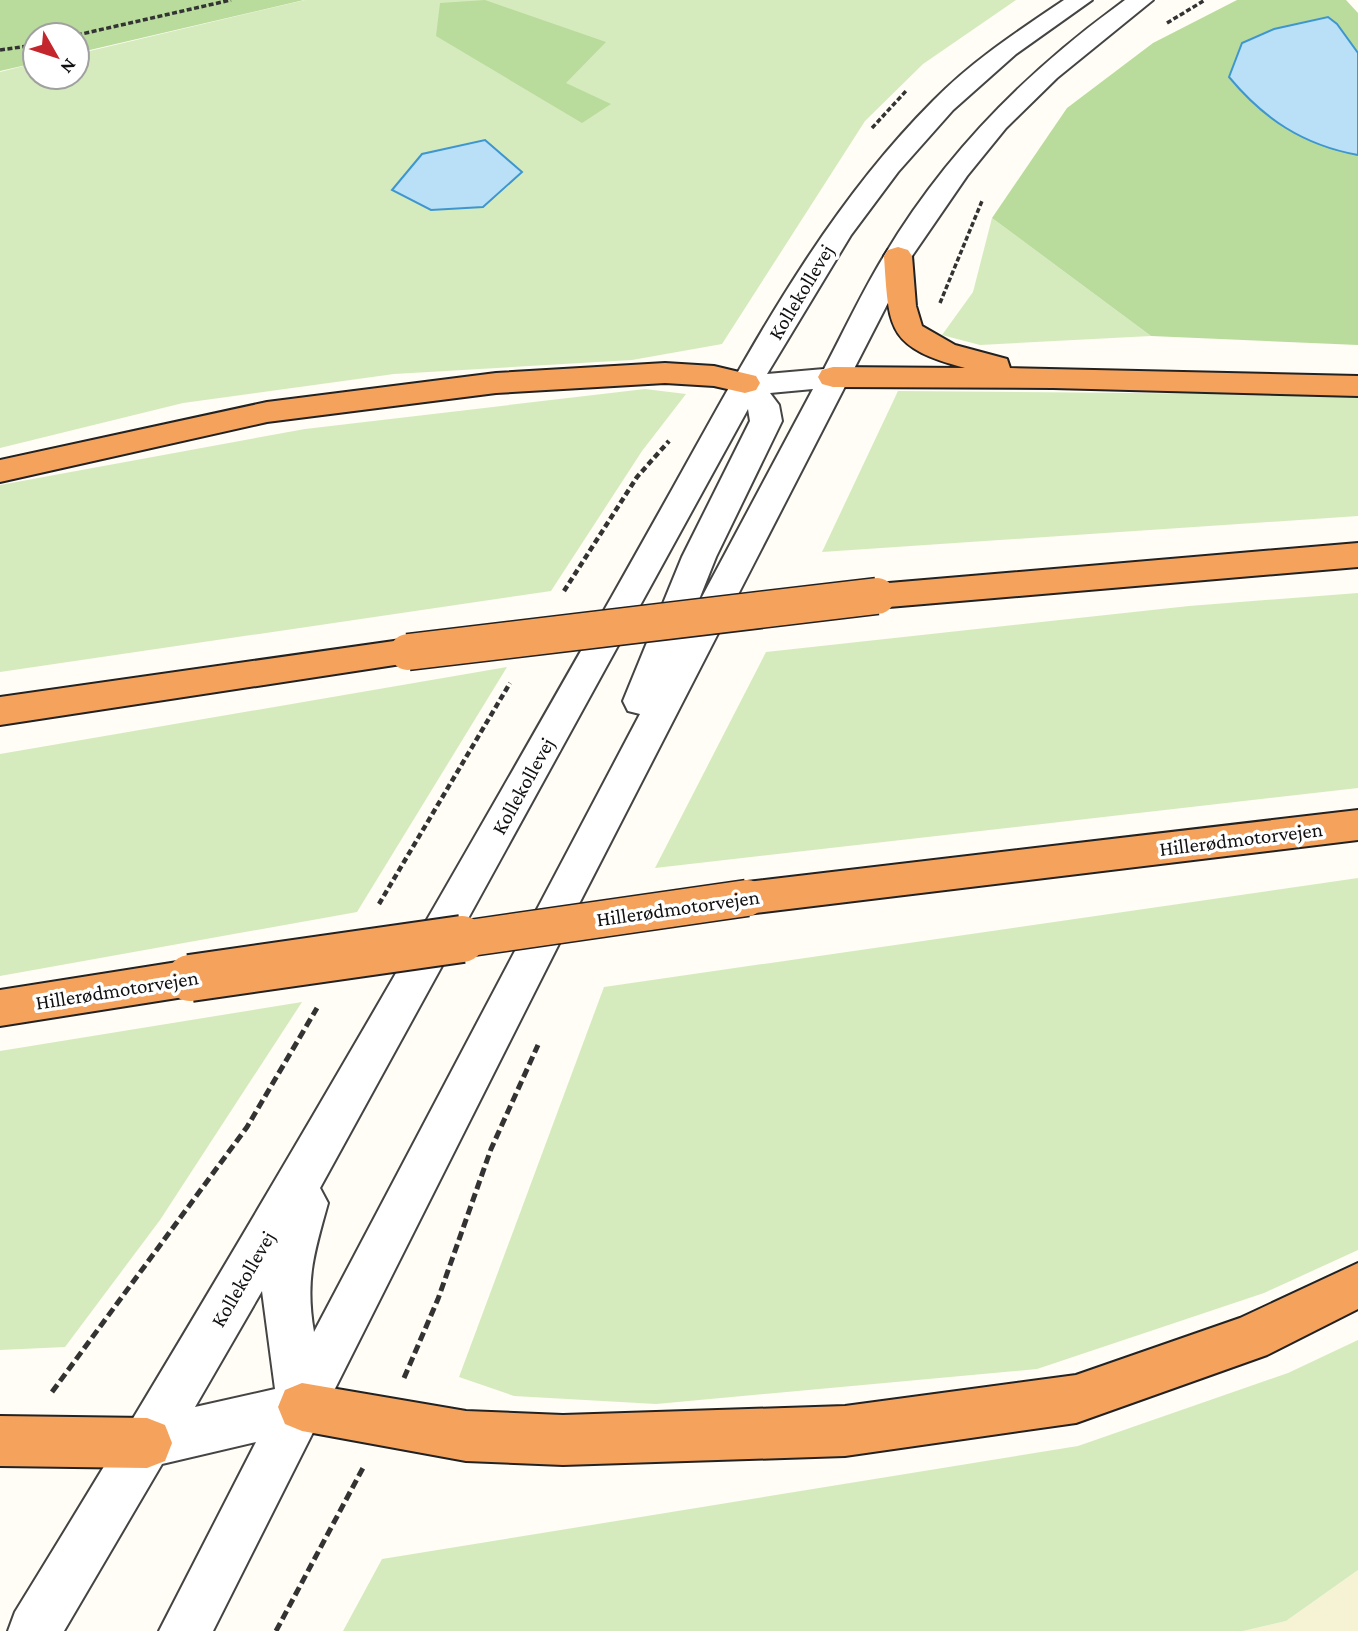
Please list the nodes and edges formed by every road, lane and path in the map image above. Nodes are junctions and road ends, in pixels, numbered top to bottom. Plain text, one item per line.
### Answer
1 (231, 0) edge
2 (1080, 0) edge
3 (1141, 0) edge
4 (1205, 0) edge
5 (1162, 26) dead end
6 (91, 33) edge
7 (21, 47) edge
8 (0, 50) edge
9 (985, 194) dead end
10 (898, 256) junction
11 (912, 332) junction
12 (833, 377) junction
13 (1053, 378) junction
14 (745, 383) junction
15 (1358, 386) edge
16 (0, 471) edge
17 (1358, 555) edge
18 (0, 711) edge
19 (1358, 825) edge
20 (565, 893) junction
21 (0, 1008) edge
22 (328, 1137) junction
23 (1358, 1285) edge
24 (302, 1407) junction
25 (0, 1441) edge
26 (147, 1443) junction
27 (357, 1480) dead end
28 (34, 1631) edge
29 (185, 1631) edge
30 (276, 1631) edge

1 - 6 path
2 - 14 street, Kollekollevej
3 - 10 street
4 - 5 path
7 - 8 path
9 - 11 path
10 - 11 highway
10 - 12 street
11 - 13 highway
12 - 13 highway
12 - 14 street
12 - 20 street
13 - 15 highway
14 - 16 highway
14 - 20 street
14 - 22 street, Kollekollevej
17 - 18 highway, bridge
19 - 21 highway, Hillerødmotorvejen, bridge
20 - 24 street
22 - 24 street
22 - 26 street, Kollekollevej
23 - 24 highway
24 - 26 street
24 - 29 street
25 - 26 highway
26 - 28 street, Kollekollevej
27 - 30 path

